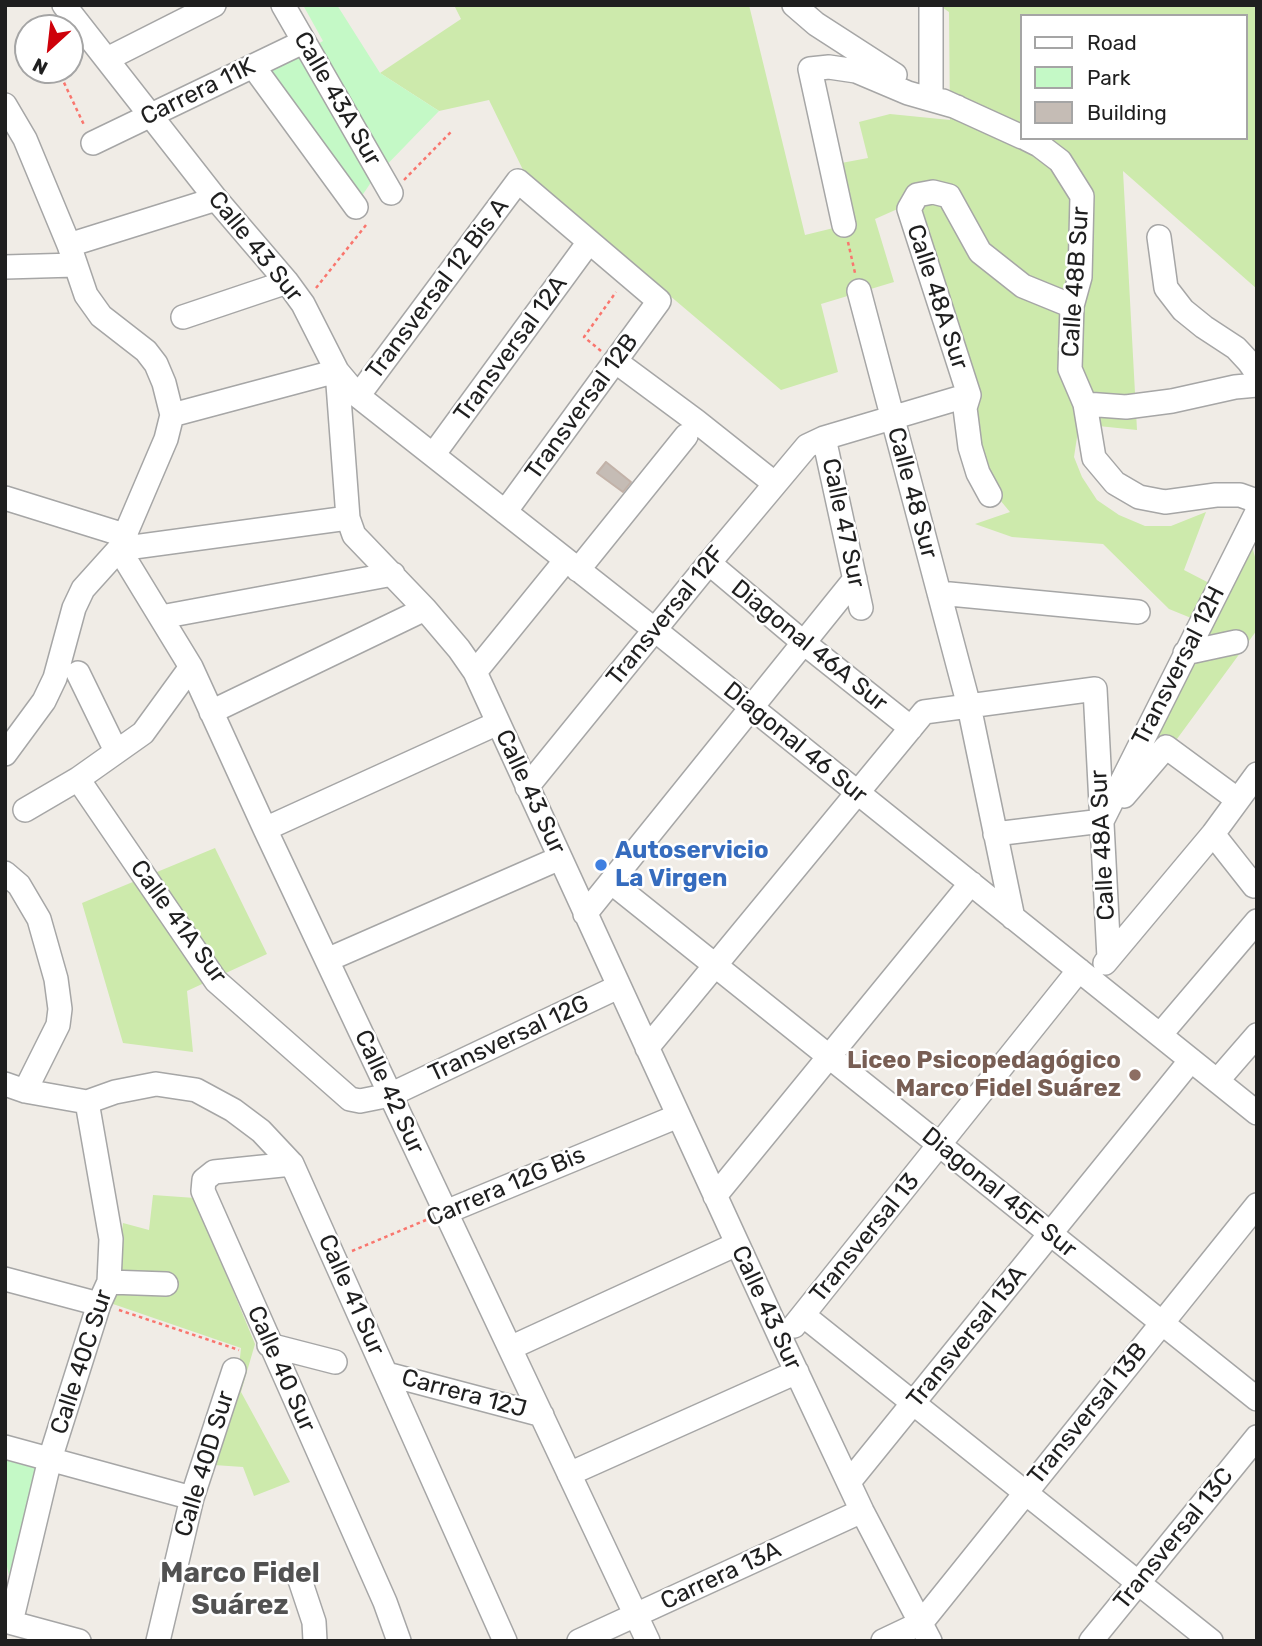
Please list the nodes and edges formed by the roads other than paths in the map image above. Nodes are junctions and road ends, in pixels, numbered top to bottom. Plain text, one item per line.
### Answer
1 (64, 5) edge
2 (214, 5) edge
3 (283, 5) edge
4 (794, 5) edge
5 (932, 5) edge
6 (303, 42) junction
7 (107, 59) junction
8 (253, 66) junction
9 (931, 97) junction
10 (5, 105) edge
11 (957, 107) junction
12 (151, 115) junction
13 (1020, 136) edge
14 (1028, 140) edge
15 (15, 143) edge
16 (93, 143) road end
17 (391, 193) road end
18 (216, 199) junction
19 (361, 215) road end
20 (844, 225) road end
21 (1159, 237) dead end
22 (589, 242) junction
23 (72, 255) junction
24 (5, 267) edge
25 (288, 282) junction
26 (859, 291) road end
27 (1072, 306) junction
28 (183, 317) dead end
29 (615, 361) junction
30 (337, 371) junction
31 (1256, 385) edge
32 (968, 394) junction
33 (358, 396) junction
34 (1085, 404) junction
35 (172, 415) junction
36 (893, 418) junction
37 (685, 436) dead end
38 (815, 442) junction
39 (433, 455) junction
40 (774, 483) junction
41 (990, 495) dead end
42 (5, 498) edge
43 (1257, 510) edge
44 (505, 512) junction
45 (348, 518) junction
46 (122, 542) junction
47 (709, 563) junction
48 (572, 565) junction
49 (393, 574) junction
50 (855, 579) junction
51 (939, 593) junction
52 (861, 608) dead end
53 (425, 609) junction
54 (1138, 612) dead end
55 (161, 617) junction
56 (655, 630) junction
57 (1236, 642) dead end
58 (804, 643) junction
59 (1185, 653) junction
60 (191, 667) junction
61 (475, 672) junction
62 (78, 674) dead end
63 (969, 706) junction
64 (751, 708) junction
65 (211, 712) junction
66 (917, 720) junction
67 (498, 723) junction
68 (116, 751) junction
69 (5, 754) edge
70 (1257, 775) edge
71 (78, 779) junction
72 (527, 787) junction
73 (857, 792) junction
74 (1238, 800) junction
75 (25, 810) dead end
76 (1102, 821) junction
77 (265, 829) junction
78 (995, 834) junction
79 (1213, 834) junction
80 (559, 858) junction
81 (5, 873) edge
82 (611, 882) junction
83 (971, 883) junction
84 (1254, 886) dead end
85 (585, 914) junction
86 (1013, 918) junction
87 (1257, 921) edge
88 (1109, 958) junction
89 (327, 960) junction
90 (715, 966) junction
91 (1085, 975) junction
92 (618, 987) junction
93 (1160, 1035) junction
94 (1257, 1035) edge
95 (647, 1048) junction
96 (829, 1056) junction
97 (1191, 1060) junction
98 (1217, 1081) junction
99 (15, 1088) edge
100 (390, 1095) junction
101 (360, 1101) joint
102 (87, 1102) junction
103 (1257, 1113) edge
104 (678, 1116) junction
105 (939, 1145) junction
106 (292, 1164) junction
107 (715, 1196) junction
108 (1257, 1206) edge
109 (446, 1212) junction
110 (1050, 1234) junction
111 (737, 1244) junction
112 (5, 1279) edge
113 (108, 1282) junction
114 (166, 1284) dead end
115 (99, 1304) junction
116 (803, 1315) junction
117 (1162, 1323) junction
118 (782, 1341) junction
119 (269, 1345) junction
120 (510, 1348) junction
121 (237, 1360) road end
122 (335, 1362) dead end
123 (797, 1372) junction
124 (387, 1374) junction
125 (1257, 1399) edge
126 (913, 1403) junction
127 (542, 1415) junction
128 (1257, 1437) edge
129 (5, 1447) edge
130 (50, 1459) junction
131 (569, 1474) junction
132 (849, 1482) junction
133 (1024, 1492) junction
134 (192, 1498) junction
135 (862, 1511) junction
136 (16, 1553) edge
137 (300, 1580) dead end
138 (1139, 1582) junction
139 (5, 1592) edge
140 (636, 1615) junction
141 (12, 1626) edge
142 (925, 1632) edge
143 (79, 1641) edge
144 (158, 1641) edge
145 (315, 1641) edge
146 (399, 1641) edge
147 (505, 1641) edge
148 (579, 1641) edge
149 (648, 1641) edge
150 (883, 1641) edge
151 (1091, 1641) edge
152 (1211, 1641) edge

1 - 7 street, Calle 43 Sur
2 - 7 street
3 - 6 street, Calle 43A Sur
4 - 9 street
5 - 9 street
6 - 8 street, Carrera 11K
6 - 17 street, Calle 43A Sur
7 - 12 street, Calle 43 Sur
8 - 12 street, Carrera 11K
8 - 19 street
9 - 11 street
10 - 15 street
11 - 13 street
11 - 20 street
12 - 16 street, Carrera 11K
12 - 18 street, Calle 43 Sur
14 - 27 street, Calle 48B Sur
15 - 23 street
18 - 23 street
18 - 25 street, Calle 43 Sur
21 - 31 street
22 - 29 street, Transversal 12B
22 - 33 street, Transversal 12 Bis A
22 - 39 street, Transversal 12A
23 - 24 street
23 - 35 street
25 - 28 street
25 - 30 street, Calle 43 Sur
26 - 36 street, Calle 48 Sur
27 - 32 street, Calle 48A Sur
27 - 34 street, Calle 48B Sur
29 - 40 street
29 - 44 street, Transversal 12B
30 - 33 street, Diagonal 46 Sur
30 - 35 street, Transversal 12 Bis A
30 - 45 street, Calle 43 Sur
31 - 34 street
32 - 36 street
32 - 41 street
33 - 39 street, Diagonal 46 Sur
34 - 43 street, Calle 48B Sur
35 - 46 street
36 - 38 street
36 - 51 street, Calle 48 Sur
37 - 48 street
38 - 40 street, Transversal 12F
38 - 50 street, Calle 47 Sur
39 - 44 street, Diagonal 46 Sur
40 - 47 street, Transversal 12F
42 - 46 street
43 - 59 street, Transversal 12H
44 - 48 street, Diagonal 46 Sur
45 - 46 street
45 - 49 street, Calle 43 Sur
46 - 55 street, Calle 42 Sur
46 - 69 street
47 - 56 street, Transversal 12F
47 - 58 street, Diagonal 46A Sur
48 - 56 street, Diagonal 46 Sur
48 - 61 street
49 - 53 street, Calle 43 Sur
49 - 55 street
50 - 52 street, Calle 47 Sur
50 - 58 street
51 - 54 street
51 - 63 street, Calle 48 Sur
53 - 61 street, Calle 43 Sur
53 - 65 street
55 - 60 street, Calle 42 Sur
56 - 64 street, Diagonal 46 Sur
56 - 72 street, Transversal 12F
57 - 59 street
58 - 64 street
58 - 66 street, Diagonal 46A Sur
59 - 76 street, Transversal 12H
60 - 65 street, Calle 42 Sur
60 - 68 street
61 - 67 street, Calle 43 Sur
62 - 68 street
63 - 66 street
63 - 76 street, Calle 48A Sur
63 - 78 street, Calle 48 Sur
64 - 73 street, Diagonal 46 Sur
64 - 82 street
65 - 77 street, Calle 42 Sur
66 - 73 street
67 - 72 street, Calle 43 Sur
67 - 77 street
68 - 71 street
70 - 74 street, Transversal 13
71 - 75 street
71 - 101 street, Calle 41A Sur
72 - 80 street, Calle 43 Sur
73 - 83 street, Diagonal 46 Sur
73 - 90 street
74 - 76 street
74 - 79 street, Transversal 13
76 - 78 street
76 - 88 street, Calle 48A Sur
77 - 89 street, Calle 42 Sur
78 - 86 street, Calle 48 Sur
79 - 84 street
79 - 88 street, Transversal 13
80 - 85 street, Calle 43 Sur
80 - 89 street
81 - 99 street
82 - 85 street
82 - 90 street, Diagonal 45F Sur
83 - 86 street, Diagonal 46 Sur
83 - 96 street
85 - 92 street, Calle 43 Sur
86 - 91 street, Diagonal 46 Sur
87 - 93 street
88 - 91 street, Transversal 13
89 - 100 street, Calle 42 Sur
90 - 95 street
90 - 96 street, Diagonal 45F Sur
91 - 93 street, Diagonal 46 Sur
91 - 105 street, Transversal 13
92 - 95 street, Calle 43 Sur
92 - 100 street, Transversal 12G
93 - 97 street, Diagonal 46 Sur
94 - 98 street
95 - 104 street, Calle 43 Sur
96 - 105 street, Diagonal 45F Sur
96 - 107 street
97 - 98 street, Diagonal 46 Sur
97 - 110 street, Transversal 13A
98 - 103 street, Diagonal 46 Sur
99 - 102 street
100 - 101 street, Transversal 12G
100 - 109 street, Calle 42 Sur
102 - 106 street, Calle 41 Sur
102 - 113 street, Calle 40C Sur
104 - 107 street, Calle 43 Sur
104 - 109 street, Carrera 12G Bis
105 - 110 street, Diagonal 45F Sur
105 - 116 street, Transversal 13
106 - 119 street, Calle 40 Sur
106 - 124 street, Calle 41 Sur
107 - 111 street, Calle 43 Sur
108 - 117 street, Transversal 13B
109 - 120 street, Calle 42 Sur
110 - 117 street, Diagonal 45F Sur
110 - 126 street, Transversal 13A
111 - 118 street, Calle 43 Sur
111 - 120 street
112 - 115 street
113 - 114 street
113 - 115 street, Calle 40C Sur
115 - 130 street, Calle 40C Sur
116 - 118 street, Transversal 13
116 - 126 street
117 - 125 street, Diagonal 45F Sur
117 - 133 street, Transversal 13B
118 - 123 street, Calle 43 Sur
119 - 122 street
119 - 146 street, Calle 40 Sur
120 - 127 street, Calle 42 Sur
121 - 134 street, Calle 40D Sur
123 - 131 street
123 - 132 street, Calle 43 Sur
124 - 127 street, Carrera 12J
124 - 147 street, Calle 41 Sur
126 - 132 street, Transversal 13A
126 - 133 street
127 - 131 street, Calle 42 Sur
128 - 138 street, Transversal 13C
129 - 130 street
130 - 134 street
130 - 136 street, Calle 40C Sur
131 - 140 street, Calle 42 Sur
132 - 135 street, Calle 43 Sur
133 - 138 street
133 - 142 street, Transversal 13B
134 - 144 street, Calle 40D Sur
135 - 140 street, Carrera 13A
135 - 142 street, Calle 43 Sur
136 - 141 street, Calle 40C Sur
137 - 145 street
138 - 151 street, Transversal 13C
138 - 152 street
139 - 141 street
140 - 148 street, Carrera 13A
140 - 149 street, Calle 42 Sur
141 - 143 street
142 - 150 street

